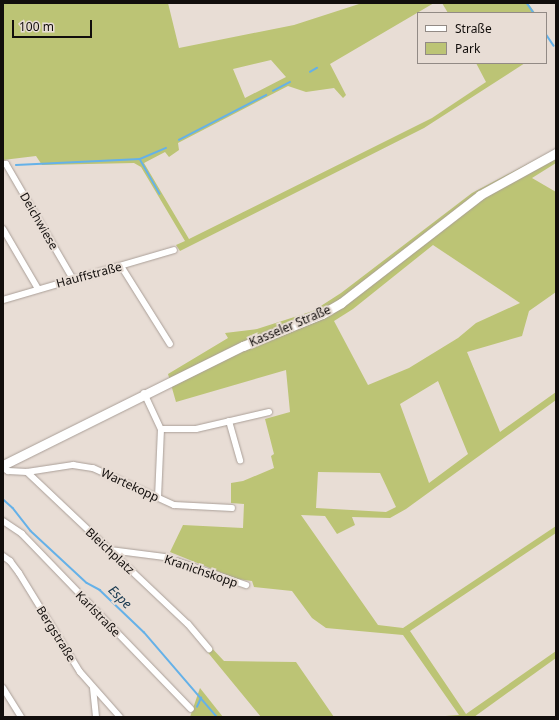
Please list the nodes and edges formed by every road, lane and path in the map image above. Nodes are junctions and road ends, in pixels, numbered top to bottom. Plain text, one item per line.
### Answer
1 (556, 153) edge
2 (4, 164) edge
3 (3, 229) edge
4 (174, 250) dead end
5 (121, 266) junction
6 (73, 279) junction
7 (38, 289) junction
8 (3, 300) edge
9 (170, 344) dead end
10 (144, 393) junction
11 (269, 412) dead end
12 (229, 421) junction
13 (161, 429) junction
14 (240, 460) dead end
15 (3, 466) edge
16 (27, 472) junction
17 (158, 498) junction
18 (232, 508) dead end
19 (3, 521) edge
20 (110, 550) junction
21 (3, 556) edge
22 (246, 585) dead end
23 (209, 649) dead end
24 (3, 688) edge
25 (93, 688) junction
26 (191, 709) dead end
27 (21, 717) edge
28 (96, 717) edge
29 (120, 717) edge

1 - 10 street, Kasseler Straße
2 - 6 street, Deichwiese
3 - 7 street
4 - 5 street, Hauffstraße
5 - 6 street, Hauffstraße
5 - 9 street
6 - 7 street, Hauffstraße
7 - 8 street, Hauffstraße
10 - 13 street
10 - 15 street, Kasseler Straße
11 - 12 street
12 - 13 street
12 - 14 street
13 - 17 street
15 - 16 street
16 - 17 street, Wartekopp
16 - 20 street, Bleichplatz
17 - 18 street, Wartekopp
19 - 26 street, Karlstraße
20 - 22 street, Kranichskopp
20 - 23 street, Bleichplatz
21 - 25 street, Bergstraße
24 - 27 street
25 - 28 street, Bergstraße
25 - 29 street

